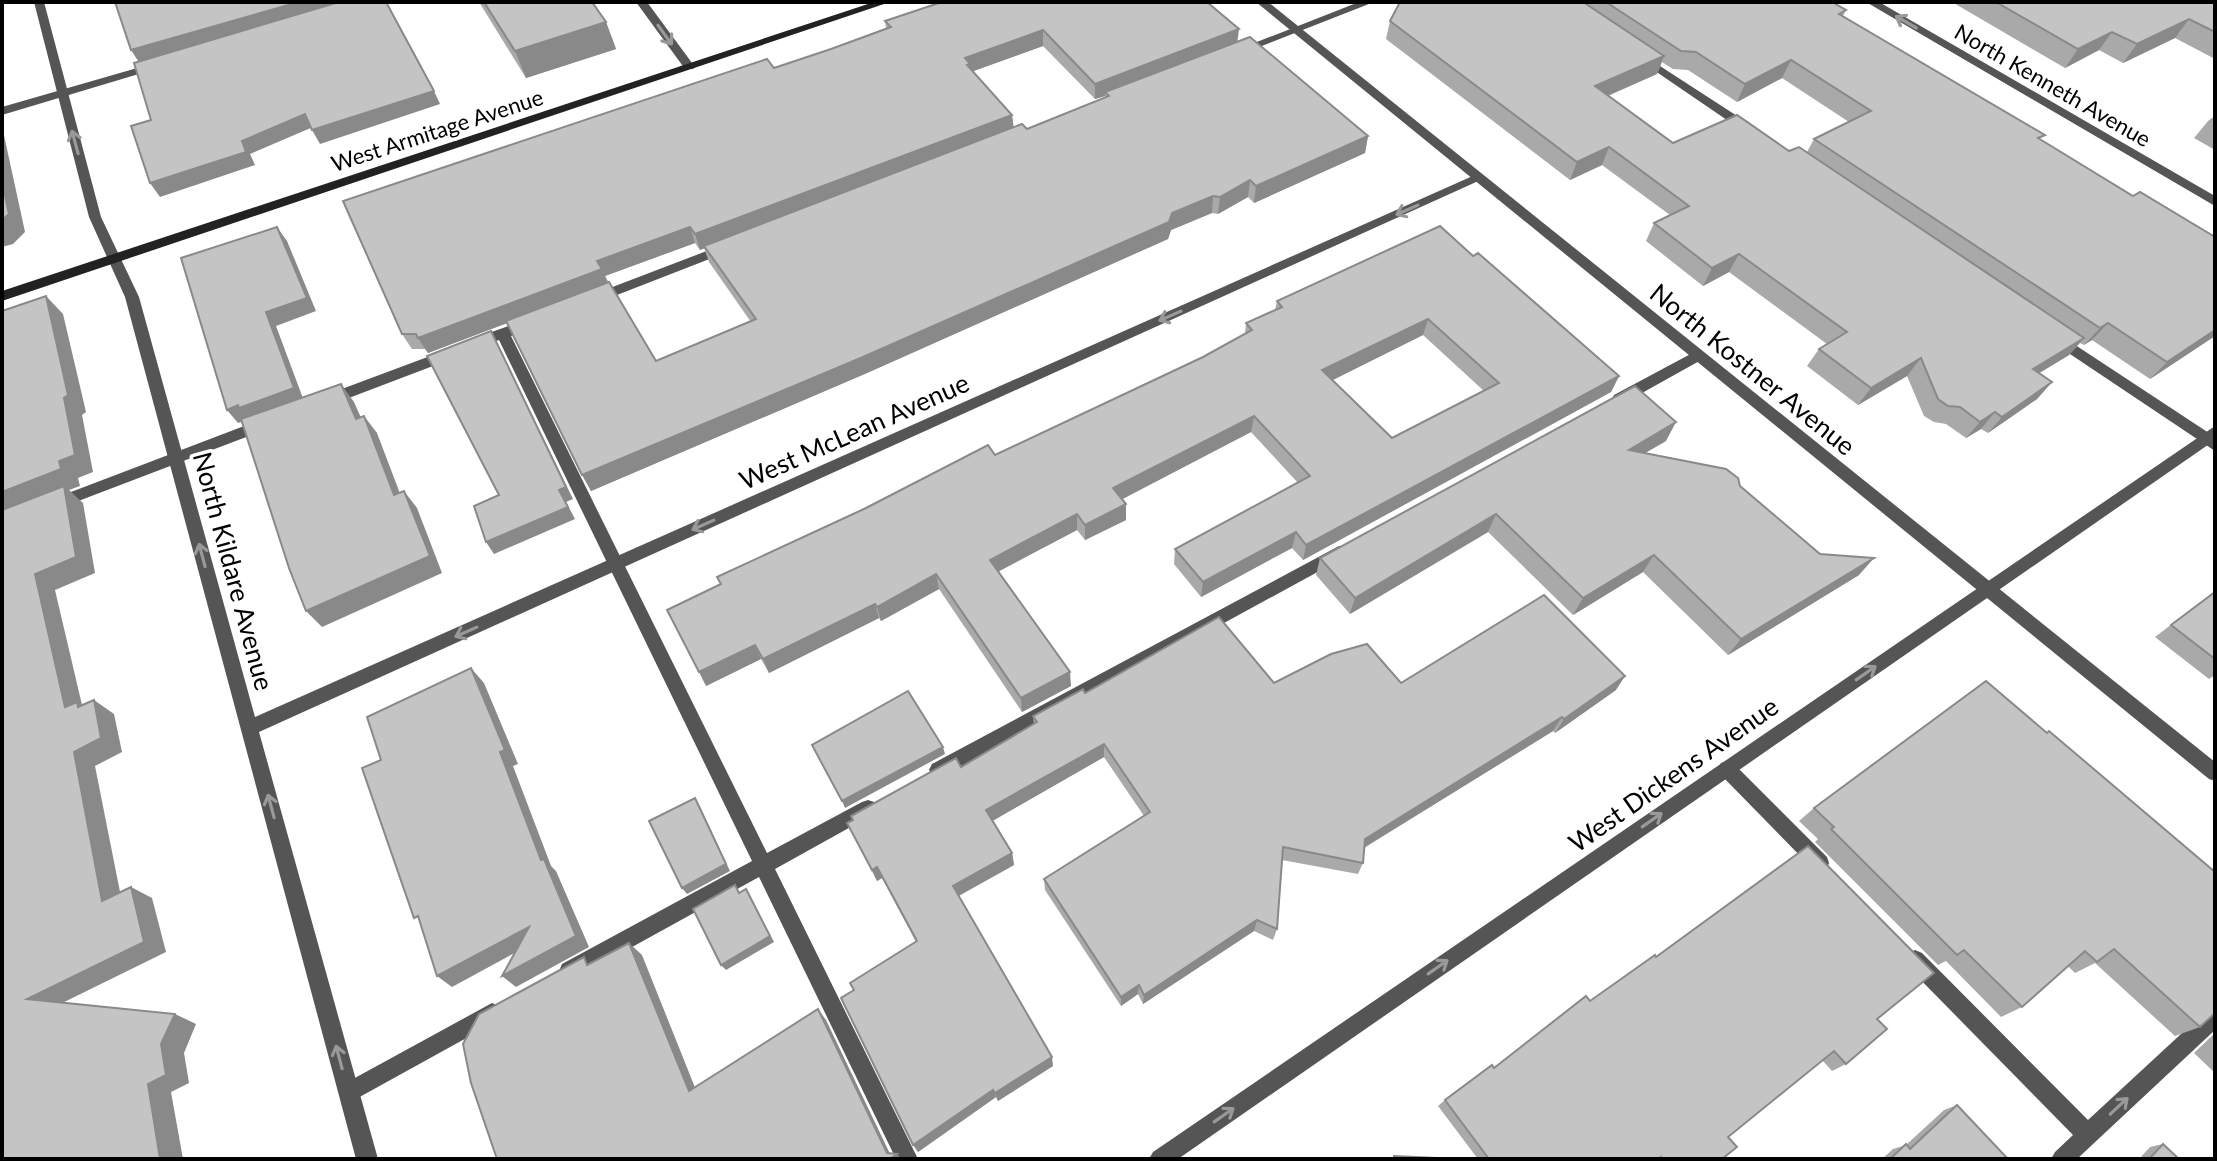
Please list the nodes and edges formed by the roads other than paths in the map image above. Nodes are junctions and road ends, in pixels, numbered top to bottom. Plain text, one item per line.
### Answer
1 (39, 2) edge
2 (641, 2) edge
3 (885, 2) edge
4 (1261, 2) edge
5 (1369, 2) edge
6 (1871, 2) edge
7 (1295, 30) junction
8 (1626, 46) edge
9 (1222, 58) edge
10 (176, 60) edge
11 (689, 67) junction
12 (63, 93) junction
13 (2, 111) edge
14 (1756, 134) edge
15 (1479, 178) junction
16 (2215, 202) edge
17 (738, 243) edge
18 (114, 259) junction
19 (2, 296) edge
20 (577, 305) edge
21 (547, 316) edge
22 (2041, 327) edge
23 (503, 333) junction
24 (1698, 355) junction
25 (1606, 406) edge
26 (310, 407) edge
27 (281, 418) edge
28 (2212, 438) edge
29 (176, 458) junction
30 (42, 509) edge
31 (1353, 544) edge
32 (616, 564) junction
33 (1988, 589) junction
34 (250, 728) junction
35 (1727, 769) junction
36 (2215, 773) edge
37 (918, 781) edge
38 (890, 796) edge
39 (763, 865) junction
40 (1837, 881) edge
41 (1903, 947) edge
42 (555, 979) edge
43 (513, 1002) edge
44 (2215, 1016) edge
45 (349, 1092) junction
46 (2088, 1135) junction
47 (367, 1159) edge
48 (907, 1159) edge
49 (1160, 1159) edge
50 (2062, 1159) edge

1 - 12 street, North Kildare Avenue
2 -> 11 street
3 - 11 main road, West Armitage Avenue
4 - 7 street, North Kostner Avenue
5 - 7 street
16 -> 6 street, North Kenneth Avenue
7 - 9 street
7 - 15 street, North Kostner Avenue
8 - 14 street
10 - 12 street
11 - 18 main road, West Armitage Avenue
12 - 13 street
18 -> 12 street, North Kildare Avenue
15 - 24 street, North Kostner Avenue
15 -> 32 street, West McLean Avenue
17 - 20 street
18 - 19 main road, West Armitage Avenue
18 - 29 street, North Kildare Avenue
21 - 23 street
22 - 28 street
23 - 26 street
23 - 32 street
24 - 25 street
24 - 33 street, North Kostner Avenue
27 - 29 street
28 - 33 street, West Dickens Avenue
29 - 30 street
34 -> 29 street, North Kildare Avenue
31 - 37 street
32 -> 34 street, West McLean Avenue
32 - 39 street
35 -> 33 street, West Dickens Avenue
33 - 36 street, North Kostner Avenue
45 -> 34 street, North Kildare Avenue
35 - 40 street
49 -> 35 street, West Dickens Avenue
38 - 39 street
39 - 42 street
39 - 48 street
41 - 46 street
43 - 45 street
46 -> 44 street
45 - 47 street, North Kildare Avenue
46 - 50 street

